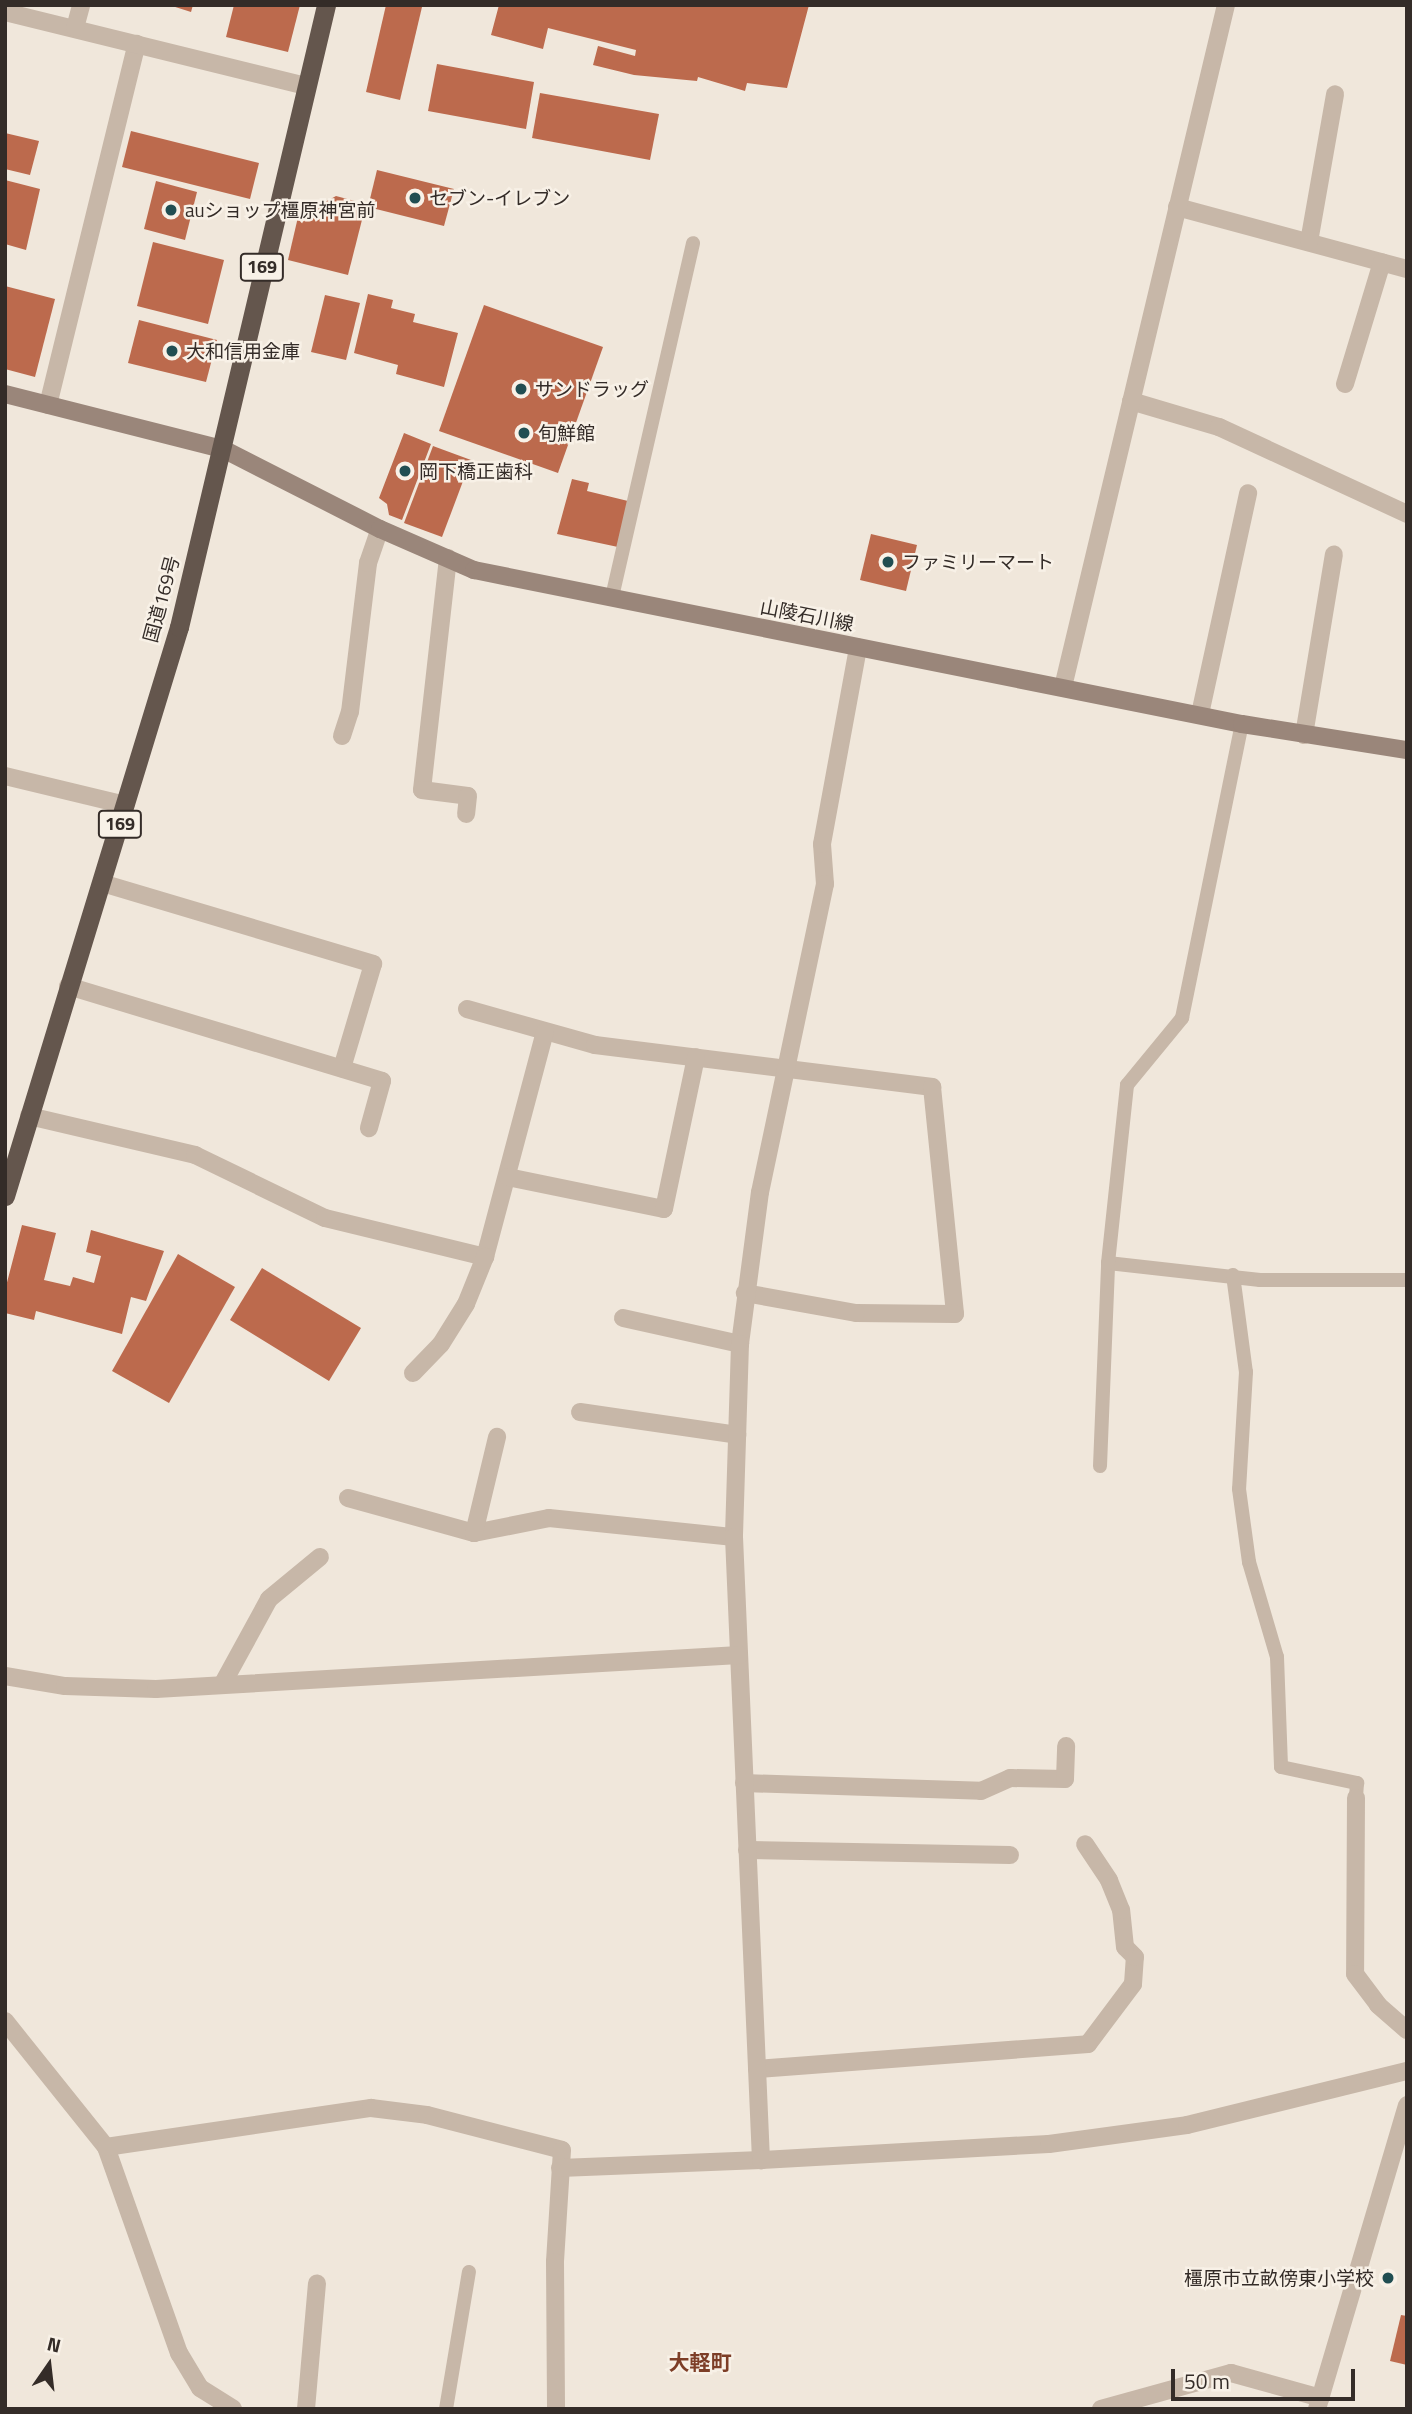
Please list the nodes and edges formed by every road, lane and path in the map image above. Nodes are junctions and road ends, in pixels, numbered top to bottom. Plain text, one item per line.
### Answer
1 (81, 5) edge
2 (326, 5) edge
3 (1226, 5) edge
4 (5, 12) edge
5 (75, 28) junction
6 (137, 44) junction
7 (307, 86) junction
8 (1335, 94) dead end
9 (1177, 207) junction
10 (1309, 242) junction
11 (693, 243) dead end
12 (1382, 262) junction
13 (1407, 269) edge
14 (1345, 384) dead end
15 (5, 394) edge
16 (1131, 401) junction
17 (48, 405) junction
18 (223, 449) junction
19 (1248, 493) dead end
20 (1407, 514) edge
21 (380, 529) junction
22 (1334, 554) dead end
23 (448, 558) junction
24 (612, 597) junction
25 (858, 647) junction
26 (1063, 687) junction
27 (1200, 714) junction
28 (1242, 724) junction
29 (1304, 735) junction
30 (342, 736) dead end
31 (1407, 750) edge
32 (5, 776) edge
33 (126, 805) junction
34 (466, 814) dead end
35 (102, 883) junction
36 (68, 986) junction
37 (467, 1009) dead end
38 (545, 1032) junction
39 (696, 1057) junction
40 (342, 1068) junction
41 (788, 1072) junction
42 (29, 1116) junction
43 (369, 1128) dead end
44 (508, 1177) junction
45 (5, 1194) edge
46 (485, 1257) junction
47 (1108, 1264) junction
48 (1233, 1275) junction
49 (1407, 1280) edge
50 (745, 1293) junction
51 (623, 1318) dead end
52 (740, 1344) junction
53 (413, 1374) dead end
54 (580, 1412) dead end
55 (737, 1435) junction
56 (498, 1437) dead end
57 (1100, 1466) dead end
58 (348, 1497) dead end
59 (474, 1533) junction
60 (734, 1537) junction
61 (320, 1557) dead end
62 (739, 1655) junction
63 (5, 1676) edge
64 (222, 1685) junction
65 (1066, 1746) dead end
66 (744, 1783) junction
67 (1356, 1798) joint
68 (1085, 1844) dead end
69 (747, 1850) junction
70 (1010, 1855) dead end
71 (5, 2021) edge
72 (1407, 2030) edge
73 (757, 2069) junction
74 (1407, 2071) edge
75 (1407, 2105) edge
76 (106, 2147) junction
77 (761, 2160) junction
78 (560, 2168) junction
79 (468, 2272) dead end
80 (317, 2283) dead end
81 (1319, 2403) edge
82 (233, 2409) edge
83 (306, 2409) edge
84 (446, 2409) edge
85 (556, 2409) edge
86 (1101, 2409) edge

1 - 5 street
2 - 7 highway, 国道169号 / 169
3 - 9 street
4 - 5 street
5 - 6 street
6 - 7 street
6 - 17 street
7 - 18 highway, 国道169号 / 169
8 - 10 street
9 - 10 street
9 - 16 street
10 - 12 street
11 - 24 lane
12 - 13 street
12 - 14 street
15 - 17 main road, 山陵石川線
16 - 20 street
16 - 26 street
17 - 18 main road, 山陵石川線
18 - 21 main road, 山陵石川線
18 - 33 highway, 国道169号 / 169
19 - 27 street
21 - 23 main road, 山陵石川線
21 - 30 street
22 - 29 street
23 - 24 main road, 山陵石川線
23 - 34 street
24 - 25 main road, 山陵石川線
25 - 26 main road, 山陵石川線
25 - 41 street
26 - 27 main road, 山陵石川線
27 - 28 main road, 山陵石川線
28 - 29 main road, 山陵石川線
28 - 47 lane
29 - 31 main road, 山陵石川線
32 - 33 street
33 - 35 highway, 国道169号 / 169
35 - 36 highway, 国道169号 / 169
35 - 40 street
36 - 40 street
36 - 42 highway, 国道169号 / 169
37 - 38 street
38 - 39 street
38 - 44 street
39 - 41 street
39 - 44 street
40 - 43 street
41 - 50 street
41 - 50 street
42 - 45 highway, 国道169号 / 169
42 - 46 street
44 - 46 street
46 - 53 street
47 - 48 lane
47 - 57 lane
48 - 49 lane
48 - 67 lane
50 - 52 street
51 - 52 street
52 - 55 street
54 - 55 street
55 - 60 street
56 - 59 street
58 - 59 street
59 - 60 street
60 - 62 street
61 - 64 street
62 - 64 street
62 - 66 street
63 - 64 street
65 - 66 street
66 - 69 street
67 - 72 street
68 - 73 street
69 - 70 street
69 - 73 street
71 - 76 street
73 - 77 street
74 - 77 street
75 - 81 street
76 - 78 street
76 - 82 street
77 - 78 street
78 - 85 street
79 - 84 lane
80 - 83 street
81 - 86 street

